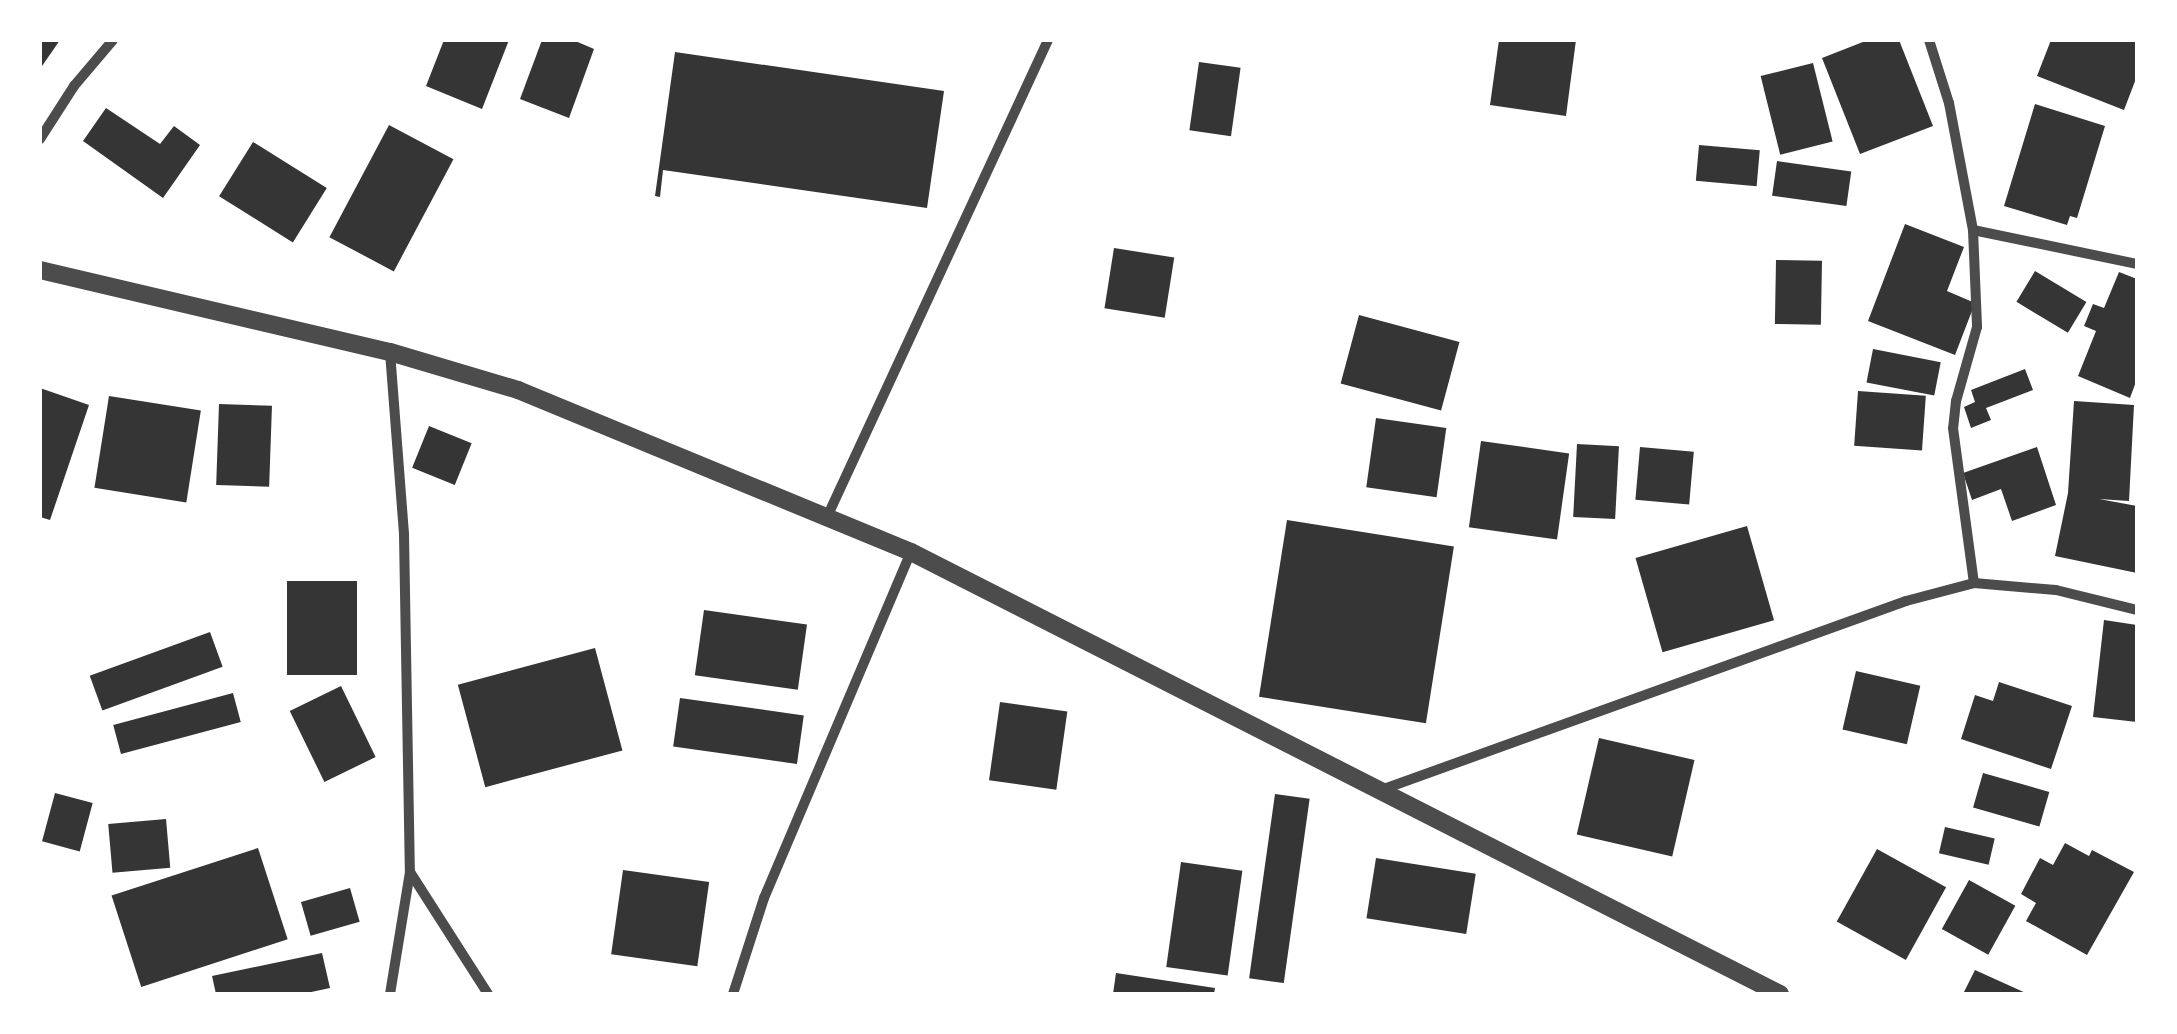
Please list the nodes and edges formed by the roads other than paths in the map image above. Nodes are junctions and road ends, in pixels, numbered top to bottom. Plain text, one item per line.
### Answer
1 (113, 40) edge
2 (1048, 40) edge
3 (1929, 40) edge
4 (40, 140) edge
5 (1973, 230) junction
6 (2137, 264) edge
7 (40, 270) edge
8 (390, 352) junction
9 (827, 518) junction
10 (910, 552) junction
11 (1974, 583) junction
12 (2137, 610) edge
13 (1380, 790) junction
14 (410, 872) junction
15 (390, 994) edge
16 (488, 994) edge
17 (733, 994) edge
18 (1780, 994) edge

1 - 4 street
2 - 9 street
3 - 5 street
5 - 6 street
5 - 11 street
7 - 8 street
8 - 9 street
8 - 14 street
9 - 10 street
10 - 13 street
10 - 17 street
11 - 12 street
11 - 13 street
13 - 18 street
14 - 15 street
14 - 16 street

